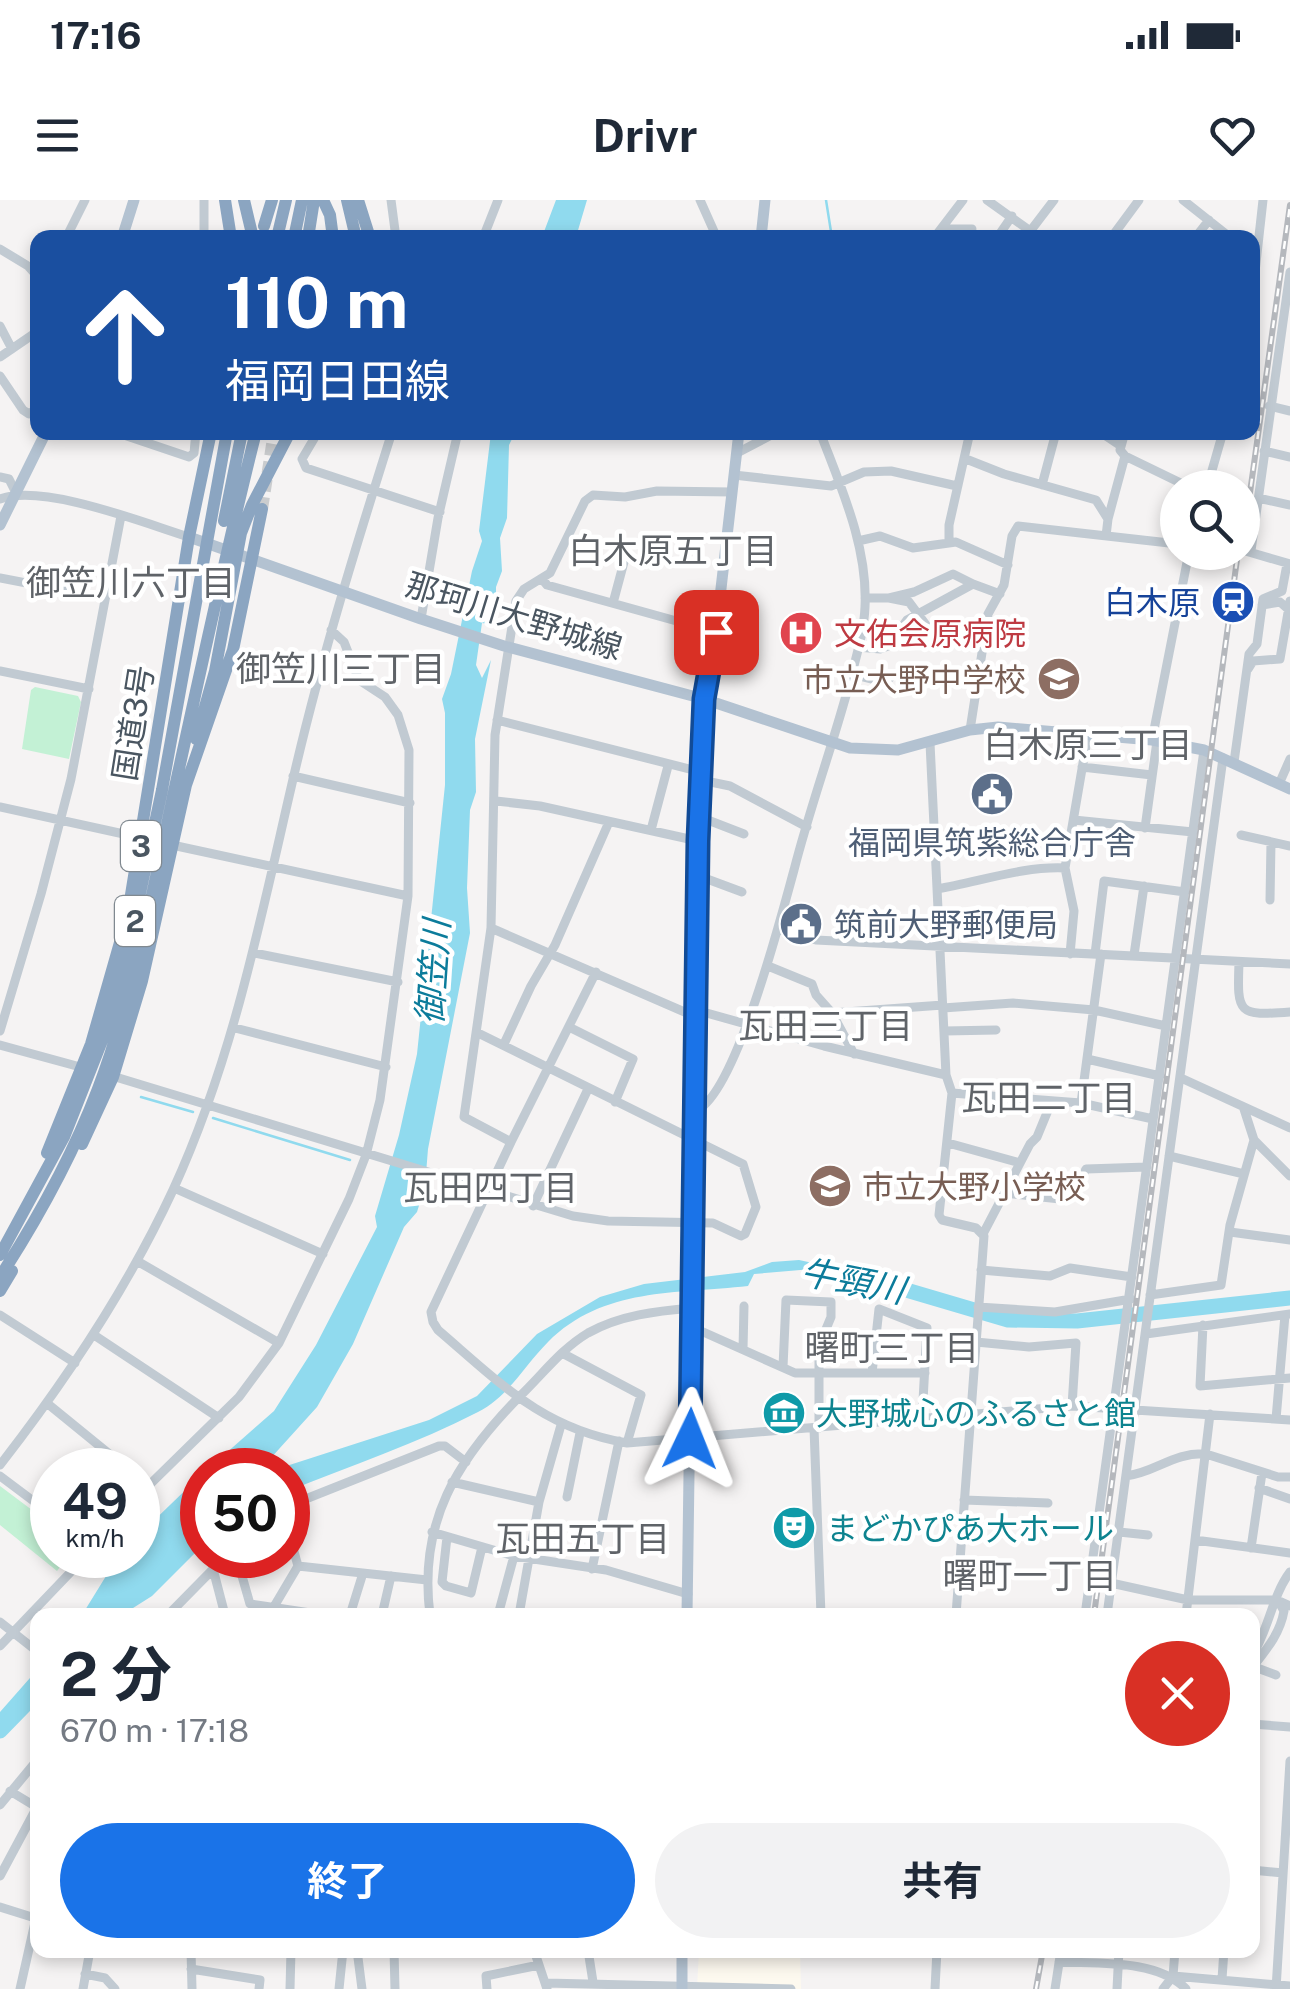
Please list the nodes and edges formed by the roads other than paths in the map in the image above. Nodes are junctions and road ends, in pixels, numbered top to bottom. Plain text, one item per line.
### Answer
1 (85, 200) edge
2 (134, 200) edge
3 (204, 200) edge
4 (225, 200) edge
5 (244, 200) edge
6 (272, 200) edge
7 (286, 200) edge
8 (302, 200) edge
9 (314, 200) edge
10 (323, 200) edge
11 (347, 200) edge
12 (358, 200) edge
13 (391, 200) edge
14 (498, 200) edge
15 (700, 200) edge
16 (765, 200) edge
17 (963, 200) edge
18 (987, 200) edge
19 (1054, 200) edge
20 (1139, 200) edge
21 (1183, 200) edge
22 (1263, 200) edge
23 (1012, 216) junction
24 (1209, 220) junction
25 (264, 226) dead end
26 (70, 230) edge
27 (125, 230) edge
28 (204, 230) edge
29 (230, 230) edge
30 (251, 230) edge
31 (279, 230) edge
32 (296, 230) edge
33 (309, 230) edge
34 (332, 230) edge
35 (354, 230) edge
36 (367, 230) edge
37 (395, 230) edge
38 (486, 230) edge
39 (713, 230) edge
40 (762, 230) edge
41 (940, 230) edge
42 (1002, 230) edge
43 (1027, 230) edge
44 (1035, 230) edge
45 (1117, 230) edge
46 (1201, 230) edge
47 (1221, 230) edge
48 (1258, 230) edge
49 (0, 249) edge
50 (30, 268) edge
51 (1290, 272) edge
52 (0, 326) edge
53 (30, 337) edge
54 (1285, 340) edge
55 (12, 349) junction
56 (0, 357) edge
57 (1276, 364) junction
58 (1290, 367) edge
59 (0, 376) edge
60 (1269, 406) junction
61 (1290, 412) edge
62 (30, 414) edge
63 (42, 440) edge
64 (141, 440) edge
65 (195, 440) edge
66 (207, 440) edge
67 (227, 440) edge
68 (240, 440) edge
69 (254, 440) edge
70 (286, 440) edge
71 (313, 440) edge
72 (390, 440) edge
73 (456, 440) edge
74 (739, 440) edge
75 (762, 440) edge
76 (823, 440) edge
77 (969, 440) edge
78 (1054, 440) edge
79 (1110, 440) edge
80 (1124, 440) edge
81 (1222, 440) edge
82 (1123, 451) junction
83 (1264, 451) junction
84 (737, 453) junction
85 (1290, 457) edge
86 (966, 458) junction
87 (1212, 470) edge
88 (1160, 471) edge
89 (734, 475) junction
90 (0, 477) edge
91 (839, 482) junction
92 (1260, 482) edge
93 (1042, 485) junction
94 (957, 486) junction
95 (374, 490) junction
96 (732, 492) junction
97 (16, 493) junction
98 (1260, 498) edge
99 (0, 499) edge
100 (1290, 505) edge
101 (257, 507) junction
102 (440, 512) junction
103 (121, 516) junction
104 (1108, 519) junction
105 (0, 525) edge
106 (1106, 536) junction
107 (189, 537) junction
108 (858, 541) junction
109 (950, 542) junction
110 (1160, 542) edge
111 (1260, 555) edge
112 (253, 561) junction
113 (624, 562) dead end
114 (1289, 564) edge
115 (1008, 565) junction
116 (1186, 570) edge
117 (0, 578) edge
118 (542, 579) junction
119 (973, 584) junction
120 (341, 591) junction
121 (1000, 594) junction
122 (104, 598) junction
123 (865, 598) junction
124 (889, 598) junction
125 (1290, 601) edge
126 (613, 603) junction
127 (1262, 605) junction
128 (1289, 610) edge
129 (919, 613) junction
130 (421, 620) junction
131 (331, 630) junction
132 (716, 632) junction
133 (935, 637) dead end
134 (507, 647) junction
135 (858, 647) junction
136 (1254, 647) junction
137 (1283, 650) junction
138 (0, 671) edge
139 (1247, 671) junction
140 (852, 674) junction
141 (890, 678) dead end
142 (89, 689) junction
143 (704, 699) junction
144 (194, 702) junction
145 (497, 720) junction
146 (970, 730) junction
147 (1088, 734) junction
148 (1155, 740) junction
149 (930, 742) junction
150 (833, 743) junction
151 (1204, 750) junction
152 (1290, 759) edge
153 (1229, 760) junction
154 (668, 766) junction
155 (1082, 767) junction
156 (1152, 775) junction
157 (294, 776) junction
158 (701, 776) junction
159 (186, 785) junction
160 (1284, 787) edge
161 (496, 801) junction
162 (410, 803) junction
163 (0, 806) edge
164 (700, 817) junction
165 (60, 820) junction
166 (1074, 820) junction
167 (609, 822) junction
168 (807, 827) junction
169 (1144, 828) junction
170 (651, 830) junction
171 (1194, 832) junction
172 (744, 834) dead end
173 (1241, 835) dead end
174 (143, 838) junction
175 (698, 841) junction
176 (1271, 842) junction
177 (173, 845) junction
178 (1290, 846) edge
179 (1065, 868) junction
180 (273, 869) junction
181 (698, 876) junction
182 (1144, 886) junction
183 (937, 889) junction
184 (742, 892) dead end
185 (1185, 892) junction
186 (408, 896) junction
187 (1270, 900) dead end
188 (492, 928) junction
189 (779, 928) junction
190 (940, 944) junction
191 (254, 952) junction
192 (551, 954) junction
193 (1070, 954) junction
194 (1098, 954) junction
195 (1134, 955) junction
196 (1176, 958) junction
197 (1196, 960) junction
198 (1238, 963) junction
199 (1290, 964) edge
200 (768, 966) junction
201 (596, 972) junction
202 (398, 982) junction
203 (944, 1006) junction
204 (1094, 1010) junction
205 (1290, 1012) edge
206 (832, 1013) junction
207 (696, 1014) junction
208 (569, 1026) junction
209 (746, 1026) junction
210 (1166, 1026) junction
211 (235, 1028) junction
212 (996, 1030) dead end
213 (0, 1031) edge
214 (945, 1031) junction
215 (478, 1032) junction
216 (504, 1044) junction
217 (0, 1045) edge
218 (854, 1054) junction
219 (1087, 1059) junction
220 (548, 1066) junction
221 (386, 1067) junction
222 (83, 1068) junction
223 (946, 1075) junction
224 (1160, 1076) junction
225 (114, 1077) junction
226 (1180, 1078) junction
227 (588, 1089) junction
228 (952, 1093) junction
229 (615, 1102) junction
230 (1051, 1102) junction
231 (1080, 1103) junction
232 (207, 1106) junction
233 (1244, 1109) junction
234 (694, 1111) junction
235 (1153, 1119) junction
236 (1290, 1128) edge
237 (694, 1140) junction
238 (1254, 1140) junction
239 (511, 1142) junction
240 (948, 1143) junction
241 (366, 1156) junction
242 (1169, 1156) junction
243 (1020, 1163) junction
244 (1147, 1167) junction
245 (1244, 1174) junction
246 (1290, 1176) edge
247 (174, 1188) junction
248 (487, 1192) junction
249 (1004, 1192) junction
250 (533, 1206) junction
251 (693, 1222) junction
252 (1230, 1232) junction
253 (983, 1234) junction
254 (0, 1239) edge
255 (1290, 1240) edge
256 (323, 1254) junction
257 (0, 1255) edge
258 (137, 1262) junction
259 (982, 1270) junction
260 (0, 1277) edge
261 (1132, 1277) junction
262 (0, 1291) edge
263 (1150, 1296) junction
264 (1131, 1299) junction
265 (744, 1306) dead end
266 (978, 1307) junction
267 (693, 1308) junction
268 (0, 1315) edge
269 (1288, 1315) edge
270 (1202, 1325) junction
271 (692, 1327) junction
272 (1146, 1334) junction
273 (94, 1335) junction
274 (976, 1340) junction
275 (278, 1343) junction
276 (743, 1349) junction
277 (562, 1353) junction
278 (75, 1364) junction
279 (783, 1368) junction
280 (925, 1373) junction
281 (820, 1374) junction
282 (872, 1374) junction
283 (1285, 1377) edge
284 (517, 1396) junction
285 (48, 1404) junction
286 (1072, 1406) junction
287 (1115, 1406) junction
288 (1136, 1408) junction
289 (971, 1414) junction
290 (1210, 1414) junction
291 (220, 1418) junction
292 (922, 1419) junction
293 (1276, 1419) junction
294 (1290, 1420) edge
295 (561, 1424) junction
296 (816, 1428) junction
297 (580, 1432) junction
298 (690, 1439) junction
299 (623, 1442) junction
300 (102, 1448) edge
301 (1206, 1454) junction
302 (466, 1462) junction
303 (0, 1465) edge
304 (1262, 1473) junction
305 (160, 1474) edge
306 (0, 1476) edge
307 (1126, 1476) junction
308 (1290, 1477) edge
309 (545, 1479) junction
310 (452, 1482) junction
311 (569, 1485) junction
312 (1259, 1488) junction
313 (310, 1497) edge
314 (566, 1497) dead end
315 (30, 1499) edge
316 (1290, 1499) edge
317 (964, 1500) junction
318 (539, 1502) junction
319 (1048, 1502) dead end
320 (432, 1532) junction
321 (1119, 1532) junction
322 (1148, 1535) dead end
323 (447, 1537) junction
324 (1196, 1540) junction
325 (482, 1547) junction
326 (1251, 1548) junction
327 (1290, 1554) edge
328 (514, 1556) junction
329 (529, 1559) junction
330 (310, 1567) edge
331 (592, 1568) junction
332 (1290, 1572) edge
333 (362, 1573) junction
334 (392, 1576) junction
335 (65, 1578) edge
336 (204, 1578) edge
337 (216, 1578) edge
338 (243, 1578) edge
339 (291, 1578) edge
340 (427, 1580) junction
341 (1111, 1583) junction
342 (688, 1594) junction
343 (1188, 1600) junction
344 (1276, 1600) junction
345 (1290, 1606) edge
346 (36, 1608) edge
347 (175, 1608) edge
348 (224, 1608) edge
349 (261, 1608) edge
350 (274, 1608) edge
351 (352, 1608) edge
352 (384, 1608) edge
353 (429, 1608) edge
354 (500, 1608) edge
355 (520, 1608) edge
356 (687, 1608) edge
357 (821, 1608) edge
358 (956, 1608) edge
359 (1086, 1608) edge
360 (1108, 1608) edge
361 (1187, 1608) edge
362 (30, 1614) edge
363 (0, 1622) edge
364 (13, 1632) junction
365 (1260, 1643) edge
366 (0, 1646) edge
367 (30, 1646) edge
368 (1260, 1658) edge
369 (1260, 1669) edge
370 (1276, 1674) dead end
371 (1260, 1725) edge
372 (1290, 1727) edge
373 (1290, 1760) edge
374 (30, 1769) edge
375 (1290, 1774) edge
376 (10, 1791) junction
377 (30, 1804) edge
378 (0, 1805) edge
379 (30, 1821) edge
380 (1260, 1871) edge
381 (1282, 1873) junction
382 (0, 1876) edge
383 (0, 1907) edge
384 (30, 1913) edge
385 (30, 1942) edge
386 (89, 1958) edge
387 (191, 1958) edge
388 (291, 1958) edge
389 (342, 1958) edge
390 (358, 1958) edge
391 (394, 1958) edge
392 (537, 1958) edge
393 (589, 1958) edge
394 (682, 1958) edge
395 (937, 1958) edge
396 (1060, 1958) edge
397 (1118, 1958) edge
398 (1174, 1958) edge
399 (1223, 1958) edge
400 (1059, 1962) junction
401 (539, 1965) junction
402 (1118, 1965) junction
403 (191, 1968) junction
404 (86, 1974) junction
405 (1173, 1976) junction
406 (1222, 1979) junction
407 (593, 1982) junction
408 (546, 1986) edge
409 (1290, 1986) edge
410 (1276, 1987) edge
411 (682, 1988) edge
412 (20, 1989) edge
413 (83, 1989) edge
414 (115, 1989) edge
415 (192, 1989) edge
416 (259, 1989) edge
417 (290, 1989) edge
418 (340, 1989) edge
419 (362, 1989) edge
420 (395, 1989) edge
421 (487, 1989) edge
422 (791, 1989) edge
423 (935, 1989) edge
424 (1056, 1989) edge
425 (1117, 1989) edge
426 (1164, 1989) edge
427 (1186, 1989) edge

1 - 26 street
2 - 27 main road
3 - 28 street
4 - 29 highway
5 - 30 highway
6 - 25 highway
7 - 31 highway
8 - 32 highway
9 - 33 highway
10 - 34 highway
11 - 35 highway
12 - 36 highway
13 - 37 street
14 - 38 street
15 - 39 street
16 - 40 main road
17 - 41 street
18 - 23 street
19 - 44 street
20 - 45 street
21 - 24 street
22 - 48 street
23 - 42 street
23 - 43 street
24 - 46 street
24 - 47 street
49 - 50 street
51 - 54 street
52 - 55 street
53 - 55 street
54 - 57 street
55 - 56 street
57 - 58 street
57 - 60 street
59 - 62 street
60 - 61 street
60 - 83 street
63 - 97 main road
64 - 65 street
66 - 107 highway, 国道3号 / 3
67 - 257 highway, 2
68 - 144 highway
69 - 144 highway, 2
70 - 101 highway
71 - 95 street
72 - 95 street
73 - 102 street
74 - 84 main road
75 - 84 street
76 - 91 street
77 - 86 street
78 - 93 street
79 - 82 street
80 - 82 street
81 - 87 street
82 - 88 street
82 - 104 street
83 - 85 street
83 - 92 street
84 - 89 main road
86 - 93 street
86 - 94 street
89 - 91 street
89 - 96 main road
90 - 97 street
91 - 94 street
91 - 108 street
93 - 104 street
94 - 109 street
95 - 102 street
95 - 120 street
96 - 118 street
96 - 132 main road
97 - 99 street
97 - 103 street
97 - 105 main road
98 - 100 street
101 - 112 highway, 国道3号 / 3
101 - 159 highway
102 - 130 street
103 - 107 street
103 - 122 street
104 - 106 street
106 - 110 street
106 - 115 street
107 - 112 main road, 那珂川大野城線
107 - 174 highway, 国道3号 / 3
108 - 109 street
108 - 123 street
109 - 115 street
111 - 114 street
112 - 120 main road, 那珂川大野城線
112 - 159 highway, 国道3号 / 3
113 - 126 street
114 - 127 street
115 - 121 street
116 - 148 street
117 - 122 street
118 - 126 street
118 - 134 street
119 - 121 street
119 - 124 street
119 - 129 street
120 - 130 main road, 那珂川大野城線
120 - 131 street
121 - 146 street
122 - 142 street
123 - 124 street
123 - 135 street
124 - 129 street
125 - 128 street
126 - 132 street
127 - 128 street
127 - 136 street
128 - 137 street
129 - 133 street
129 - 135 street
130 - 134 main road, 那珂川大野城線
131 - 157 street
131 - 162 street
132 - 143 main road
134 - 143 main road, 那珂川大野城線
134 - 145 street
135 - 140 street
136 - 137 street
136 - 139 street
137 - 139 street
138 - 142 street
139 - 153 street
140 - 141 street
140 - 150 street
142 - 165 street
143 - 150 main road, 那珂川大野城線
143 - 158 main road
144 - 260 highway, 2
145 - 154 street
145 - 161 street
146 - 147 main road, 那珂川大野城線
146 - 149 main road, 那珂川大野城線
147 - 148 main road, 那珂川大野城線
147 - 155 street
148 - 151 main road, 那珂川大野城線
148 - 156 street
149 - 150 main road, 那珂川大野城線
149 - 183 street
150 - 168 street
151 - 153 main road, 那珂川大野城線
151 - 171 street
152 - 160 street
153 - 160 main road, 那珂川大野城線
153 - 197 street
154 - 158 street
154 - 170 street
155 - 156 street
155 - 166 street
156 - 169 street
157 - 162 street
157 - 180 street
158 - 164 main road
158 - 168 street
159 - 177 highway, 国道3号 / 3
161 - 167 street
161 - 188 street
162 - 186 street
163 - 165 street
164 - 172 street
164 - 175 main road
165 - 174 street
165 - 213 street
166 - 169 street
166 - 179 street
167 - 170 street
167 - 192 street
168 - 189 street
169 - 171 street
170 - 175 street
171 - 185 street
173 - 176 street
174 - 177 street
174 - 222 highway, 国道3号 / 3
175 - 181 main road
176 - 178 street
176 - 187 street
177 - 180 street
177 - 225 highway, 国道3号 / 3
179 - 183 street
179 - 193 street
180 - 186 street
180 - 191 street
181 - 184 street
181 - 207 main road
182 - 185 street
182 - 194 street
182 - 195 street
183 - 190 street
185 - 196 street
186 - 202 street
188 - 192 street
188 - 215 street
189 - 190 street
189 - 200 street
190 - 193 street
190 - 203 street
191 - 202 street
191 - 211 street
192 - 201 street
192 - 216 street
193 - 194 street
194 - 195 street
194 - 204 street
195 - 196 street
196 - 197 street
196 - 210 street
197 - 198 street
197 - 226 street
198 - 199 street
198 - 205 street
200 - 206 street
200 - 209 street
201 - 207 street
201 - 208 street
202 - 221 street
203 - 204 street
203 - 206 street
203 - 214 street
204 - 210 street
204 - 219 street
206 - 218 street
207 - 209 street
207 - 234 main road
208 - 220 street
208 - 229 street
209 - 218 street
209 - 234 street
210 - 224 street
211 - 221 street
211 - 232 street
212 - 214 street
214 - 223 street
215 - 216 street
215 - 239 street
216 - 220 street
217 - 222 street
218 - 223 street
219 - 224 street
219 - 231 street
220 - 227 street
220 - 239 street
221 - 241 street
222 - 225 street
222 - 254 highway, 国道3号 / 3
223 - 228 street
224 - 235 street
225 - 232 street
225 - 262 highway, 国道3号 / 3
226 - 233 street
226 - 242 street
227 - 229 street
227 - 250 street
228 - 230 street
228 - 240 street
229 - 237 street
230 - 231 street
230 - 243 street
231 - 235 street
232 - 241 street
232 - 247 street
233 - 236 street
233 - 238 street
234 - 237 main road
235 - 244 street
237 - 251 main road
237 - 251 street
238 - 245 street
238 - 246 street
239 - 248 street
240 - 243 street
240 - 253 street
241 - 248 street
241 - 256 street
242 - 245 street
242 - 263 street
243 - 249 street
244 - 249 street
244 - 261 street
245 - 252 street
247 - 256 street
247 - 258 street
248 - 250 street
248 - 284 street
249 - 253 street
250 - 251 street
251 - 267 main road
252 - 255 street
252 - 263 street
253 - 259 street
256 - 275 street
258 - 273 street
258 - 275 street
259 - 261 street
259 - 266 street
261 - 264 street
263 - 272 street
264 - 266 street
264 - 287 street
265 - 276 street
266 - 274 street
267 - 271 main road
267 - 277 street
268 - 278 street
269 - 270 street
269 - 283 street
270 - 272 street
270 - 283 street
271 - 276 street
271 - 298 main road
272 - 288 street
273 - 278 street
273 - 291 street
274 - 286 street
274 - 289 street
275 - 291 street
276 - 279 street
277 - 284 street
277 - 299 street
278 - 285 street
279 - 281 street
279 - 281 street
280 - 282 street
280 - 282 street
280 - 292 street
281 - 282 street
281 - 296 street
283 - 293 street
284 - 295 street
284 - 302 street
285 - 300 street
285 - 303 street
286 - 287 street
286 - 289 street
287 - 288 street
287 - 359 street
288 - 290 street
288 - 307 street
289 - 292 street
289 - 317 street
290 - 293 street
290 - 301 street
291 - 305 street
292 - 296 street
293 - 294 street
295 - 297 street
295 - 309 street
296 - 298 street
296 - 357 street
297 - 299 street
297 - 311 street
298 - 299 street
298 - 342 main road
299 - 331 street
301 - 304 street
301 - 307 street
301 - 324 street
302 - 310 street
302 - 313 street
304 - 308 street
304 - 312 street
306 - 315 street
307 - 321 street
309 - 311 street
309 - 318 street
310 - 318 street
310 - 320 street
311 - 314 street
312 - 316 street
312 - 326 street
317 - 319 street
317 - 358 street
318 - 329 street
320 - 323 street
320 - 340 street
321 - 322 street
321 - 341 street
323 - 325 street
323 - 325 street
324 - 326 street
324 - 343 street
325 - 328 street
326 - 327 street
328 - 329 street
328 - 354 street
329 - 331 street
329 - 355 street
330 - 333 street
331 - 342 street
332 - 344 street
333 - 334 street
333 - 351 street
334 - 340 street
334 - 352 street
335 - 346 street
336 - 347 street
337 - 348 street
338 - 349 street
339 - 350 street
340 - 353 street
341 - 343 street
341 - 360 street
342 - 356 main road
343 - 344 street
343 - 361 street
344 - 345 street
344 - 365 street
344 - 368 street
362 - 364 street
363 - 364 street
364 - 366 street
364 - 367 street
369 - 370 street
371 - 372 street
373 - 375 street
374 - 376 street
375 - 381 street
376 - 377 street
376 - 378 street
379 - 382 street
380 - 381 street
381 - 410 street
383 - 384 street
385 - 412 street
386 - 404 street
387 - 403 street
388 - 417 street
389 - 418 street
390 - 419 street
391 - 420 street
392 - 401 street
393 - 407 street
394 - 411 main road
395 - 423 street
396 - 400 street
397 - 402 street
398 - 405 street
399 - 406 street
400 - 402 street
400 - 424 street
401 - 408 street
401 - 421 street
402 - 405 street
402 - 425 street
403 - 415 street
403 - 416 street
404 - 413 street
404 - 414 street
405 - 406 street
405 - 426 street
405 - 427 street
406 - 410 street
407 - 408 street
407 - 411 street
409 - 410 street
411 - 422 street

